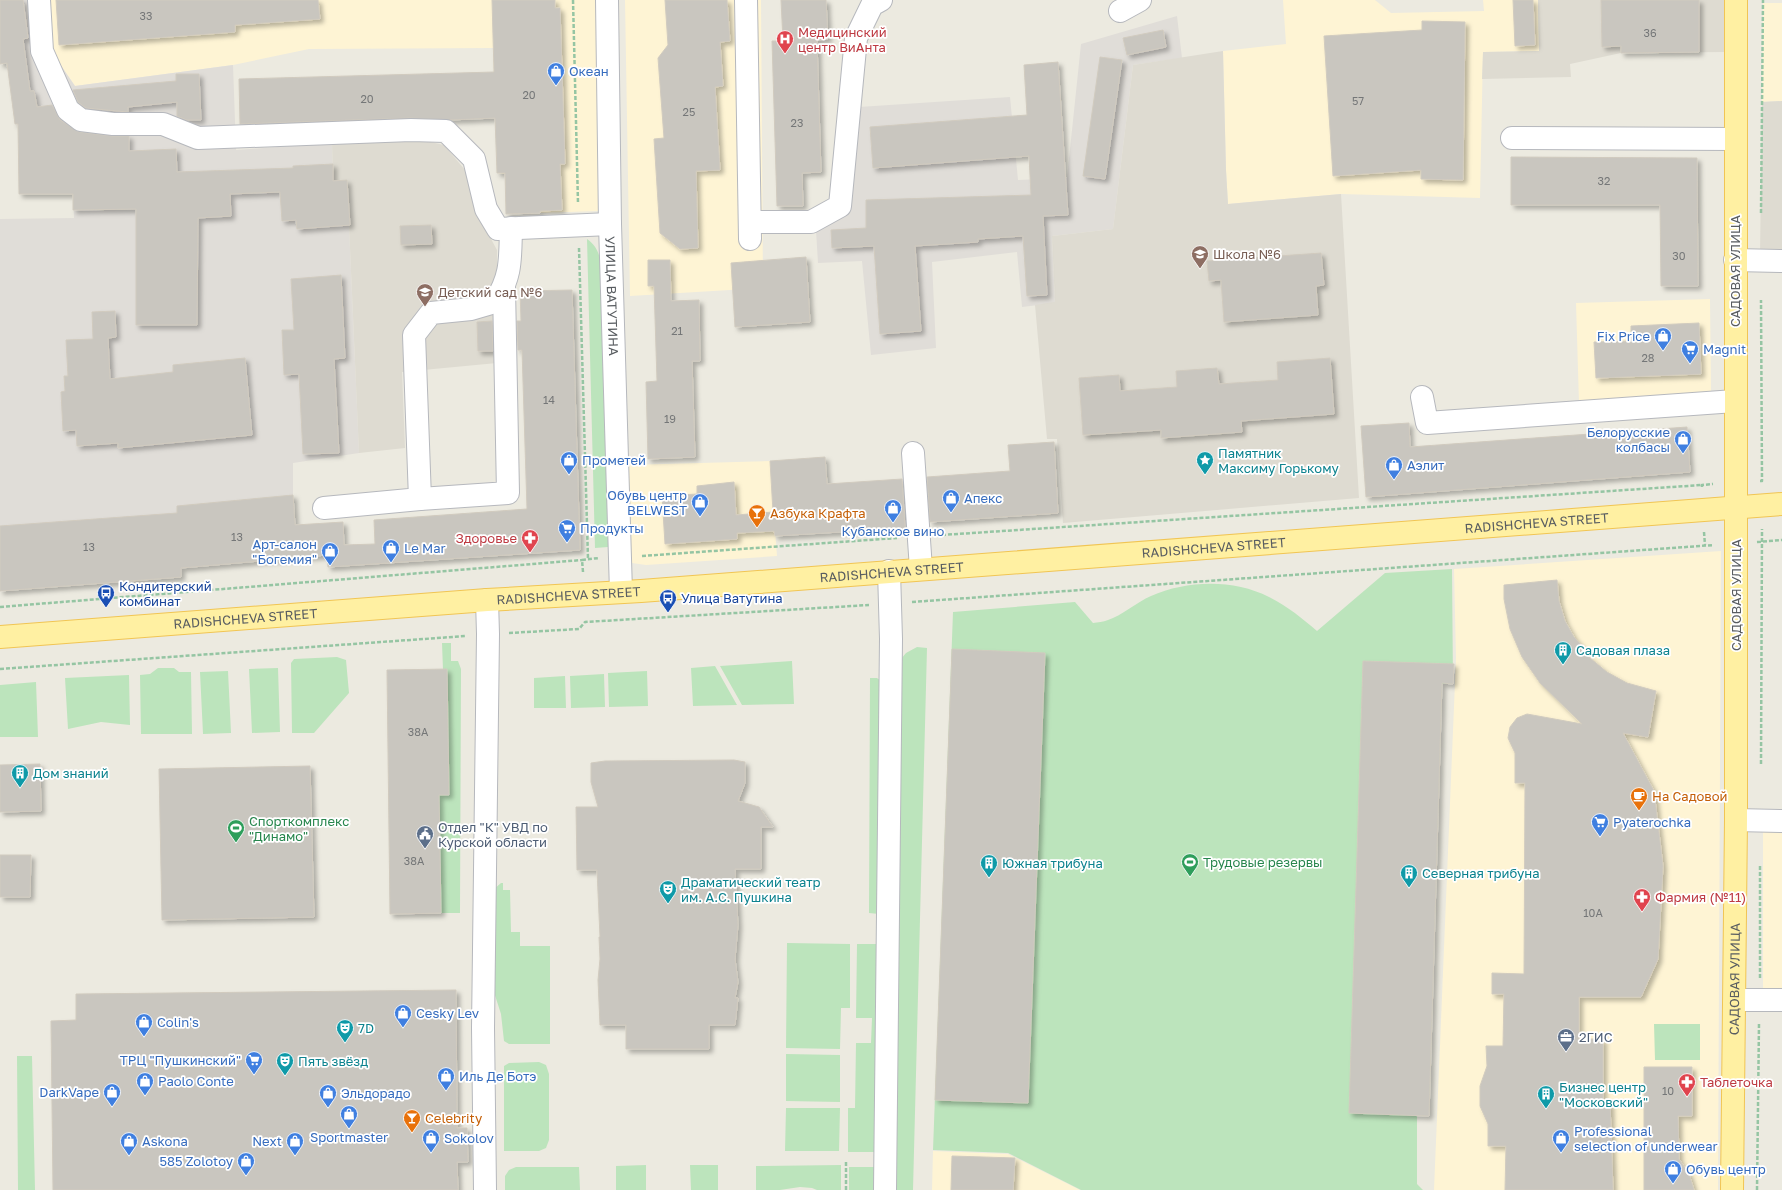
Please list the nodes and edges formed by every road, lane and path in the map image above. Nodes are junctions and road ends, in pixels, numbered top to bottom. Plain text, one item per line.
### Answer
1 (39, 0) edge
2 (573, 0) edge
3 (607, 0) edge
4 (746, 0) edge
5 (881, 0) edge
6 (1140, 0) edge
7 (1736, 0) edge
8 (1120, 11) dead end
9 (1512, 138) dead end
10 (1735, 139) junction
11 (610, 224) junction
12 (579, 225) junction
13 (511, 228) junction
14 (1735, 260) junction
15 (1782, 261) edge
16 (504, 288) junction
17 (1422, 397) dead end
18 (1735, 401) junction
19 (913, 453) dead end
20 (1702, 485) dead end
21 (420, 499) junction
22 (1782, 504) edge
23 (1735, 507) junction
24 (324, 508) dead end
25 (919, 537) junction
26 (639, 556) dead end
27 (588, 559) dead end
28 (582, 560) dead end
29 (921, 569) junction
30 (889, 571) junction
31 (631, 592) junction
32 (487, 600) junction
33 (0, 606) edge
34 (643, 618) dead end
35 (0, 637) edge
36 (1736, 820) junction
37 (1782, 821) edge
38 (1735, 1000) junction
39 (1782, 1000) edge
40 (483, 1028) junction
41 (846, 1160) dead end
42 (485, 1190) edge
43 (498, 1190) edge
44 (846, 1190) edge
45 (885, 1190) edge
46 (1732, 1190) edge

1 - 13 street
2 - 12 path
3 - 11 street, УЛИЦА ВАТУТИНА
4 - 5 street
6 - 8 street
7 - 10 main road, САДОВАЯ УЛИЦА
9 - 10 street
10 - 14 main road, САДОВАЯ УЛИЦА
11 - 12 street
11 - 31 street, УЛИЦА ВАТУТИНА
12 - 13 street
12 - 27 path
13 - 16 street
14 - 15 street
14 - 18 main road, САДОВАЯ УЛИЦА
16 - 21 street
16 - 21 street
17 - 18 street
18 - 23 main road, САДОВАЯ УЛИЦА
19 - 25 street
20 - 25 path
21 - 24 street
22 - 23 main road, RADISHCHEVA STREET
23 - 29 main road, RADISHCHEVA STREET
23 - 36 main road, САДОВАЯ УЛИЦА
25 - 26 path
25 - 29 street
28 - 33 path
29 - 30 main road, RADISHCHEVA STREET
30 - 31 main road, RADISHCHEVA STREET
30 - 45 street
31 - 32 main road, RADISHCHEVA STREET
31 - 34 path
32 - 35 main road, RADISHCHEVA STREET
32 - 40 street
36 - 37 street
36 - 38 main road, САДОВАЯ УЛИЦА
38 - 39 street
38 - 46 main road, САДОВАЯ УЛИЦА
40 - 42 street
40 - 43 street
41 - 44 path

